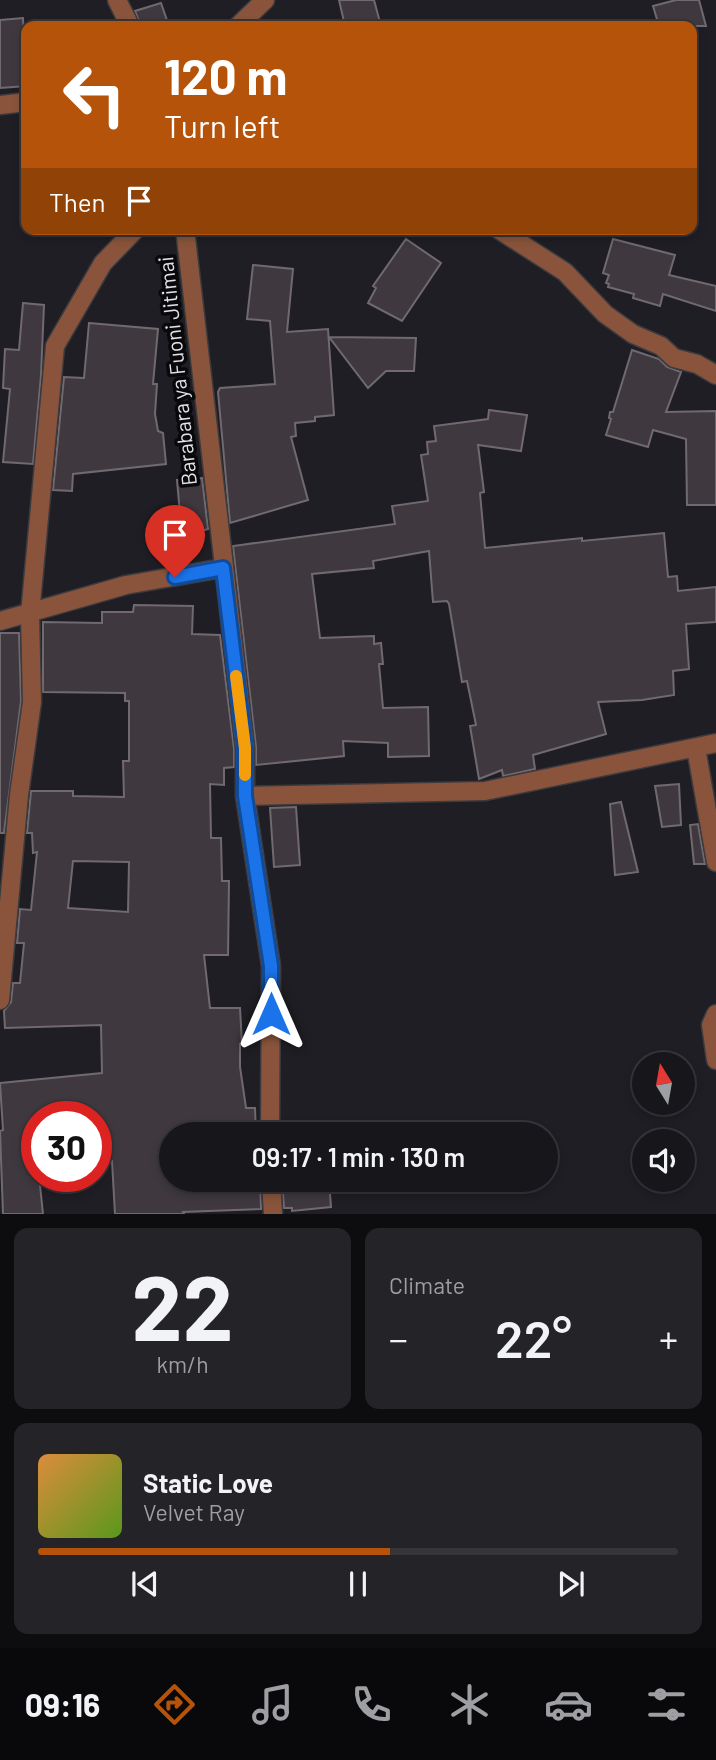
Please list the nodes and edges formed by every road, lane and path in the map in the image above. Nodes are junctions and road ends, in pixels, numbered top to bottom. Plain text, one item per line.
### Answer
1 (117, 0) edge
2 (265, 0) edge
3 (128, 21) edge
4 (243, 21) edge
5 (21, 103) edge
6 (0, 105) edge
7 (130, 235) edge
8 (186, 235) edge
9 (507, 235) edge
10 (716, 375) edge
11 (223, 568) junction
12 (30, 614) junction
13 (0, 621) edge
14 (716, 743) edge
15 (696, 748) junction
16 (245, 796) junction
17 (716, 862) edge
18 (0, 1000) edge
19 (716, 1014) edge
20 (716, 1060) edge
21 (270, 1122) edge
22 (272, 1192) edge
23 (273, 1214) edge

1 - 3 street
2 - 4 street
5 - 6 street
7 - 12 street
8 - 11 street, Barabara ya Fuoni Jitimai
9 - 10 street
11 - 12 street
11 - 16 street, Barabara ya Fuoni Jitimai
12 - 13 street
12 - 18 street
14 - 15 street
15 - 16 street
15 - 17 street
16 - 21 street, Barabara ya Fuoni Jitimai
19 - 20 street
22 - 23 street

